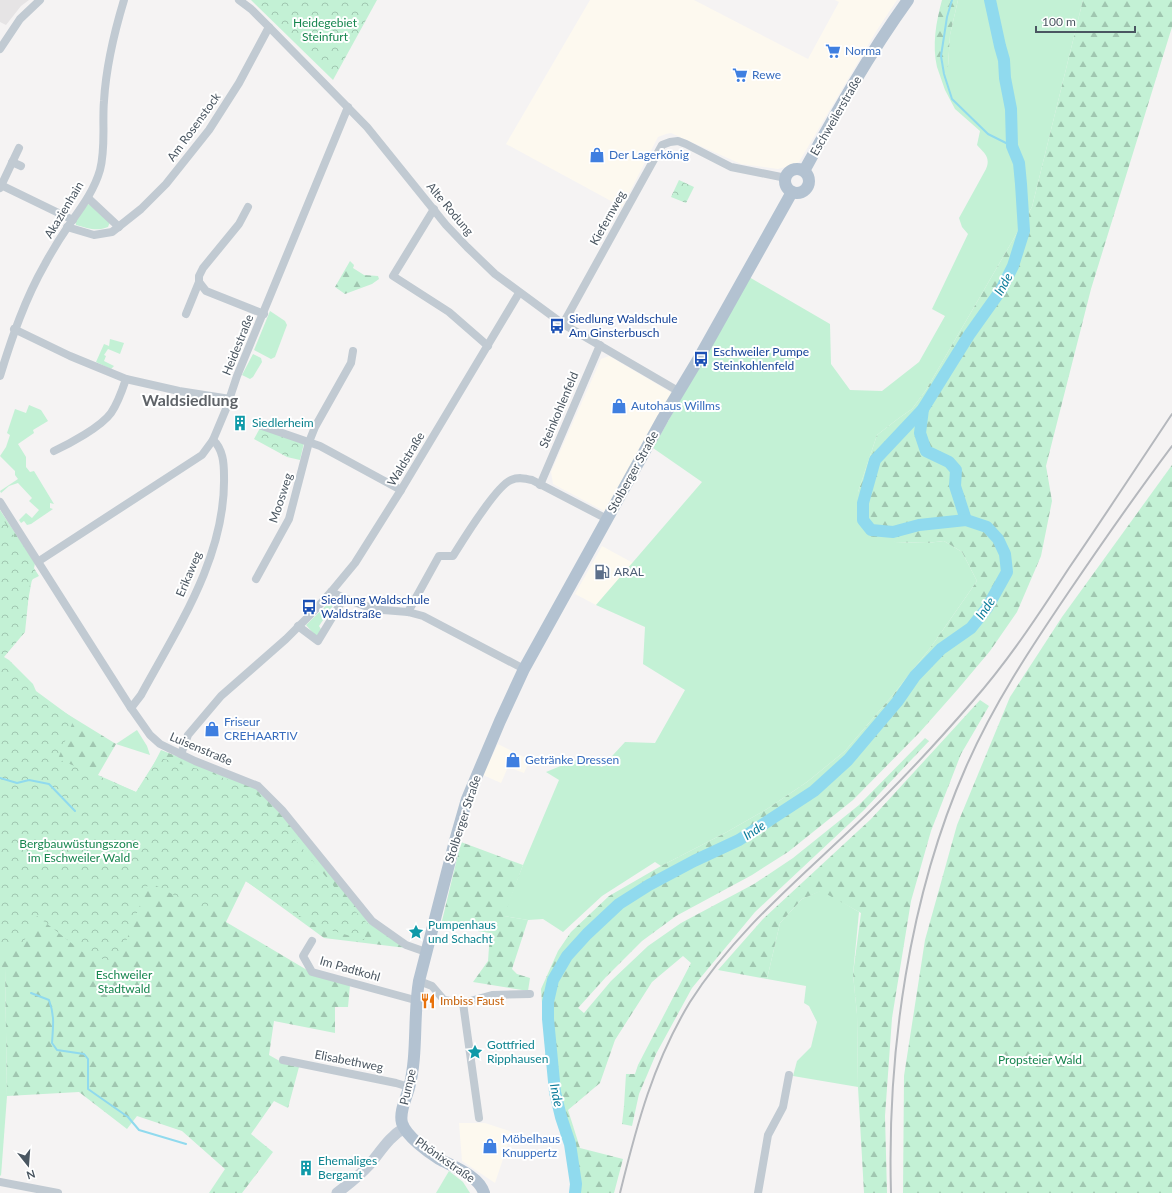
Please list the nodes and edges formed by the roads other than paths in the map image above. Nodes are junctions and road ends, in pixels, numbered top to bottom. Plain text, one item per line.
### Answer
1 (40, 0) edge
2 (124, 0) edge
3 (239, 0) edge
4 (908, 0) edge
5 (269, 27) junction
6 (0, 49) edge
7 (348, 107) junction
8 (19, 148) dead end
9 (12, 162) junction
10 (21, 166) dead end
11 (804, 172) junction
12 (786, 178) junction
13 (1, 186) edge
14 (792, 192) junction
15 (88, 198) junction
16 (248, 207) dead end
17 (434, 209) junction
18 (73, 220) junction
19 (68, 227) junction
20 (119, 227) junction
21 (199, 282) junction
22 (519, 293) junction
23 (186, 314) dead end
24 (264, 314) junction
25 (563, 324) junction
26 (14, 329) junction
27 (600, 345) junction
28 (488, 346) junction
29 (353, 351) dead end
30 (0, 376) edge
31 (126, 379) junction
32 (678, 391) junction
33 (230, 399) junction
34 (262, 426) dead end
35 (213, 440) junction
36 (309, 442) junction
37 (54, 451) dead end
38 (540, 485) junction
39 (401, 490) junction
40 (0, 502) edge
41 (607, 518) junction
42 (39, 561) junction
43 (256, 579) dead end
44 (331, 592) junction
45 (344, 598) junction
46 (408, 612) junction
47 (298, 626) junction
48 (524, 669) junction
49 (131, 708) junction
50 (181, 754) junction
51 (312, 941) dead end
52 (426, 952) junction
53 (418, 981) junction
54 (530, 994) dead end
55 (416, 1000) junction
56 (463, 1003) junction
57 (283, 1060) dead end
58 (789, 1075) dead end
59 (409, 1087) junction
60 (479, 1118) dead end
61 (404, 1128) junction
62 (0, 1182) edge
63 (58, 1193) edge
64 (337, 1193) edge
65 (484, 1193) edge
66 (758, 1193) edge

1 - 6 street
2 - 15 street, Akazienhain
3 - 5 street, Alte Rodung
4 - 11 main road, Eschweilerstraße
5 - 7 street, Alte Rodung
5 - 20 street, Am Rosenstock
7 - 17 street, Alte Rodung
7 - 24 street, Heidestraße
8 - 9 street
9 - 10 street
9 - 13 street
11 - 12 main road
11 - 14 main road
12 - 14 main road
12 - 25 street, Kiefernweg
13 - 18 street
14 - 32 main road, Stolberger Straße
15 - 18 street, Akazienhain
15 - 20 street
16 - 21 street
17 - 22 street, Alte Rodung
17 - 28 street
18 - 19 street, Akazienhain
19 - 20 street, Am Rosenstock
19 - 26 street, Akazienhain
21 - 23 street
21 - 24 street
22 - 25 street, Alte Rodung
22 - 28 street, Waldstraße
24 - 33 street, Heidestraße
25 - 27 street, Alte Rodung
26 - 30 street, Akazienhain
26 - 31 street
27 - 32 street, Alte Rodung
27 - 38 street, Steinkohlenfeld
28 - 39 street, Waldstraße
29 - 36 street, Moosweg
31 - 33 street
31 - 37 street
32 - 41 main road, Stolberger Straße
33 - 35 street, Heidestraße
34 - 36 street
35 - 42 street, Heidestraße
35 - 49 street, Erikaweg
36 - 39 street
36 - 43 street, Moosweg
38 - 41 street
38 - 46 street
39 - 44 street, Waldstraße
40 - 42 street, Luisenstraße
41 - 48 main road, Stolberger Straße
42 - 49 street, Luisenstraße
44 - 45 street
44 - 47 street, Waldstraße
45 - 46 street
45 - 47 street
46 - 48 street
47 - 50 street, Waldstraße
48 - 52 main road, Stolberger Straße
49 - 50 street, Luisenstraße
50 - 52 street, Luisenstraße
51 - 55 street, Im Padtkohl
52 - 53 main road, Pumpe
53 - 55 main road, Pumpe
53 - 56 street
54 - 56 street
55 - 59 main road, Pumpe
56 - 60 street
57 - 59 street, Elisabethweg
58 - 66 street
59 - 61 main road, Pumpe
61 - 64 main road
61 - 65 main road, Phönixstraße
62 - 63 street

